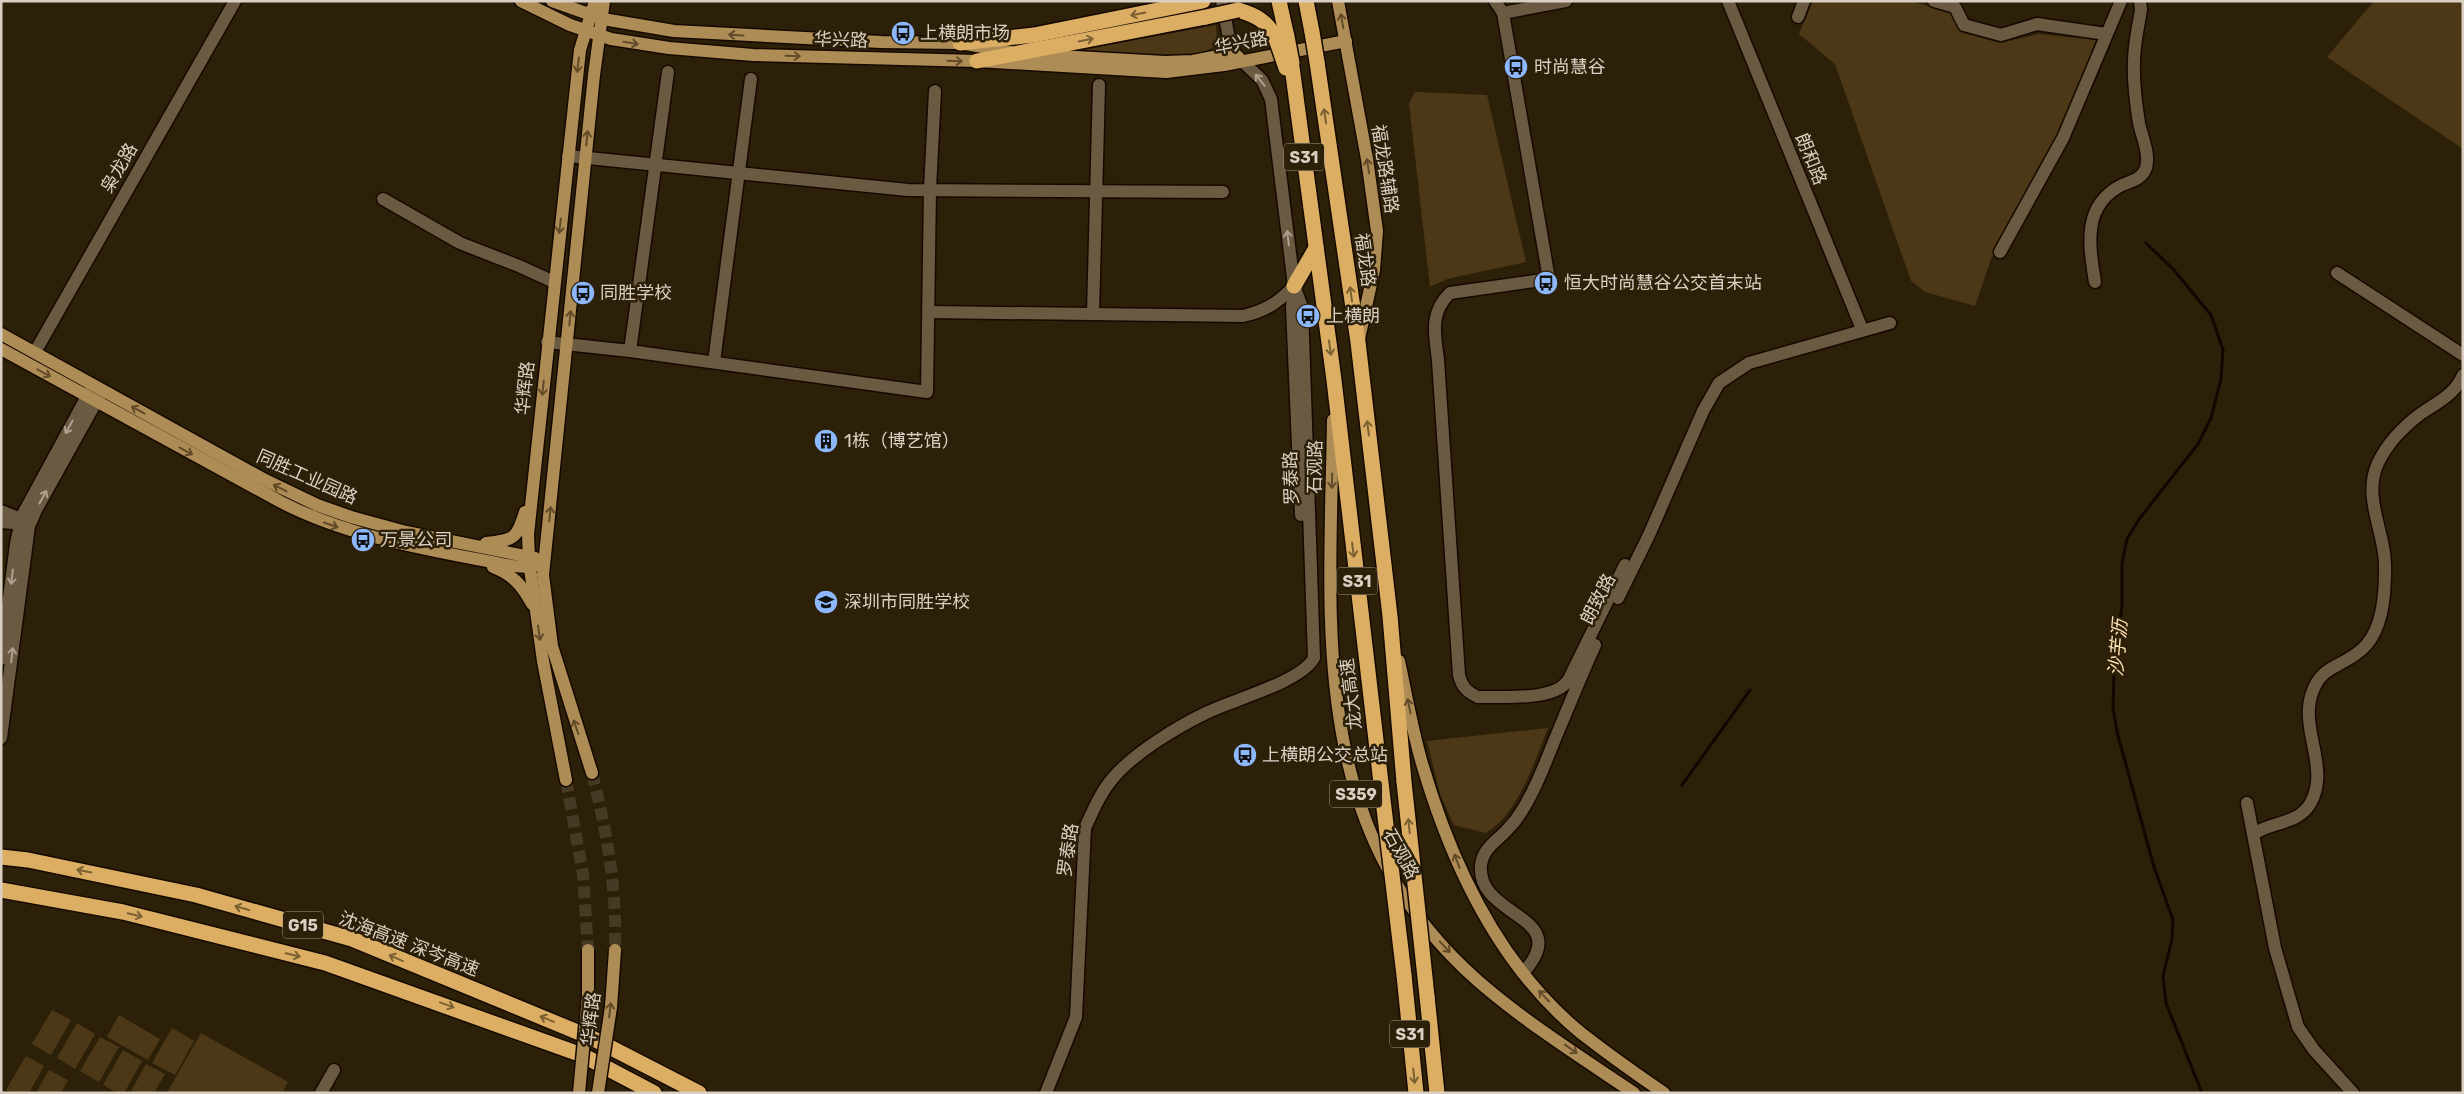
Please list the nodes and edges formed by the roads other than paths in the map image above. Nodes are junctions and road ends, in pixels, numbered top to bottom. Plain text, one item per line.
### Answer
1 (235, 1) edge
2 (521, 1) edge
3 (552, 1) edge
4 (595, 1) edge
5 (604, 1) edge
6 (1203, 1) edge
7 (1222, 1) edge
8 (1279, 1) edge
9 (1306, 1) edge
10 (1338, 1) edge
11 (1495, 1) edge
12 (1566, 1) edge
13 (1728, 1) edge
14 (1804, 1) edge
15 (1934, 1) edge
16 (2121, 1) edge
17 (2140, 1) edge
18 (1503, 13) junction
19 (590, 15) junction
20 (1798, 17) dead end
21 (603, 19) junction
22 (584, 31) junction
23 (2106, 34) junction
24 (600, 36) junction
25 (1282, 38) junction
26 (1346, 41) junction
27 (960, 43) junction
28 (1022, 54) junction
29 (1238, 57) junction
30 (977, 61) junction
31 (668, 72) dead end
32 (751, 79) dead end
33 (1099, 85) dead end
34 (935, 91) dead end
35 (568, 156) junction
36 (585, 158) junction
37 (655, 165) junction
38 (739, 173) junction
39 (930, 189) junction
40 (1097, 190) junction
41 (1223, 192) dead end
42 (383, 199) dead end
43 (1316, 248) junction
44 (2000, 252) dead end
45 (2337, 273) dead end
46 (554, 282) junction
47 (2095, 282) dead end
48 (1294, 286) junction
49 (929, 312) junction
50 (1093, 313) junction
51 (1890, 323) dead end
52 (1862, 329) junction
53 (1, 334) edge
54 (547, 342) junction
55 (1358, 342) junction
56 (567, 344) junction
57 (1, 349) edge
58 (630, 351) junction
59 (34, 352) junction
60 (2463, 355) edge
61 (714, 362) junction
62 (2463, 375) edge
63 (1334, 380) junction
64 (95, 393) junction
65 (533, 485) junction
66 (1, 511) edge
67 (1, 522) edge
68 (24, 522) junction
69 (467, 550) junction
70 (529, 562) junction
71 (544, 562) junction
72 (1625, 565) dead end
73 (536, 612) junction
74 (1390, 616) junction
75 (1, 659) edge
76 (1, 738) edge
77 (592, 773) tunnel mouth
78 (566, 780) tunnel mouth
79 (2247, 803) dead end
80 (2255, 833) junction
81 (1, 857) edge
82 (1, 890) edge
83 (588, 950) tunnel mouth
84 (615, 950) tunnel mouth
85 (1523, 973) junction
86 (334, 1070) dead end
87 (653, 1092) edge
88 (321, 1093) edge
89 (580, 1093) edge
90 (598, 1093) edge
91 (699, 1093) edge
92 (1046, 1093) edge
93 (1416, 1093) edge
94 (1437, 1093) edge
95 (1634, 1093) edge
96 (1664, 1093) edge
97 (2353, 1093) edge

1 - 59 street, 枭龙路
2 - 22 main road, 华兴路
3 - 19 main road, 华兴路
4 - 19 main road, 华辉路
5 - 21 main road
6 -> 27 highway
7 - 29 street
8 - 25 highway, S31
55 -> 9 highway, 福龙路 / S31, bridge
26 -> 10 main road, 福龙路辅路
11 - 18 street
12 - 18 street
13 - 52 street, 朗和路
14 - 20 street
15 - 23 street
16 - 23 street
17 - 47 street
18 - 72 street
19 - 21 main road, 华兴路
19 - 22 main road, 华辉路
21 - 24 main road
27 -> 21 main road, 华兴路
22 - 24 main road, 华兴路
22 -> 35 main road, 华辉路
23 - 44 street
24 -> 30 main road, 华兴路
36 -> 24 main road
28 -> 25 highway, bridge
25 - 43 highway, S31, bridge
26 - 29 main road, 华兴路
55 -> 26 main road, 福龙路辅路
27 - 28 main road, 华兴路
28 - 29 main road, 华兴路
28 - 30 highway
29 - 30 main road, 华兴路
48 -> 29 street, 罗泰路
31 - 37 street
32 - 38 street
33 - 40 street
34 - 39 street
35 - 36 street
35 -> 46 main road, 华辉路
36 - 37 street
56 -> 36 main road
37 - 38 street
37 - 58 street
38 - 39 street
38 - 61 street
39 - 40 street
39 - 49 street
40 - 41 street
40 - 50 street
42 - 46 street
43 - 48 highway
43 -> 63 highway, S31
45 - 60 street
46 - 54 main road, 华辉路
48 - 50 street
48 - 92 street, 罗泰路
49 - 50 street
49 - 61 street
51 - 52 street, 朗致路
52 - 85 street, 朗致路
53 - 59 main road, 同胜工业园路
54 - 56 street
54 -> 65 main road, 华辉路
74 -> 55 highway, 福龙路 / S31
56 - 58 street
71 -> 56 main road
57 -> 64 main road, 同胜工业园路
58 - 61 street
59 - 64 main road, 同胜工业园路
62 - 80 street
63 -> 93 highway, 龙大高速 / S31, bridge
63 -> 95 main road, 石观路 / S359
64 - 68 street
64 - 69 main road, 同胜工业园路
65 - 69 main road
65 - 70 main road, 华辉路
66 - 68 street
67 - 68 street
68 -> 75 street
76 -> 68 street
69 - 70 main road, 同胜工业园路
69 - 73 main road
70 - 71 main road, 同胜工业园路
70 - 73 main road, 华辉路
77 -> 71 main road
73 -> 78 main road, 华辉路
85 -> 74 main road
94 -> 74 highway, S31, bridge
79 - 80 street
80 - 97 street
91 -> 81 highway, 沈海高速 深岑高速 / G15
82 -> 87 highway, G15, bridge
83 - 89 main road, 华辉路, bridge
90 -> 84 main road, 华辉路, bridge
96 -> 85 main road
86 - 88 street

